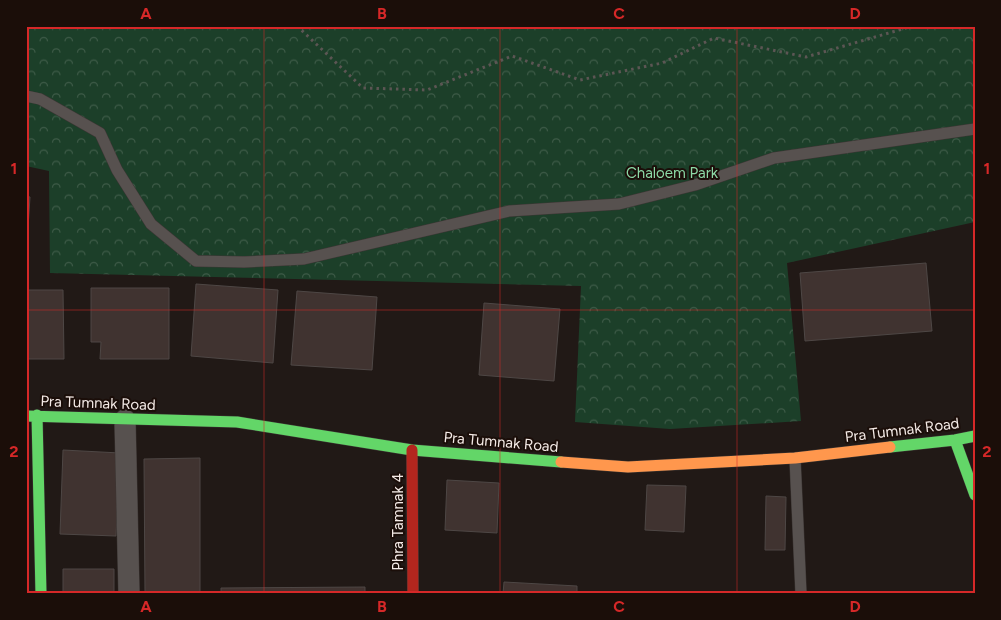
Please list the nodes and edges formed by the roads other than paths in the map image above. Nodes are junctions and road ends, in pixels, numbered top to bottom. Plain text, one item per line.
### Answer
1 (26, 96) edge
2 (975, 129) edge
3 (32, 416) edge
4 (125, 420) junction
5 (975, 436) edge
6 (955, 440) junction
7 (412, 450) junction
8 (794, 458) junction
9 (975, 495) edge
10 (41, 594) edge
11 (129, 594) edge
12 (413, 594) edge
13 (800, 594) edge

1 - 2 lane
3 - 4 street, Pra Tumnak Road
3 - 10 street
4 - 7 street, Pra Tumnak Road
4 - 11 street
5 - 6 street, Pra Tumnak Road
6 - 8 street, Pra Tumnak Road
6 - 9 street
7 - 8 street, Pra Tumnak Road
7 - 12 street, Phra Tamnak 4
8 - 13 lane

